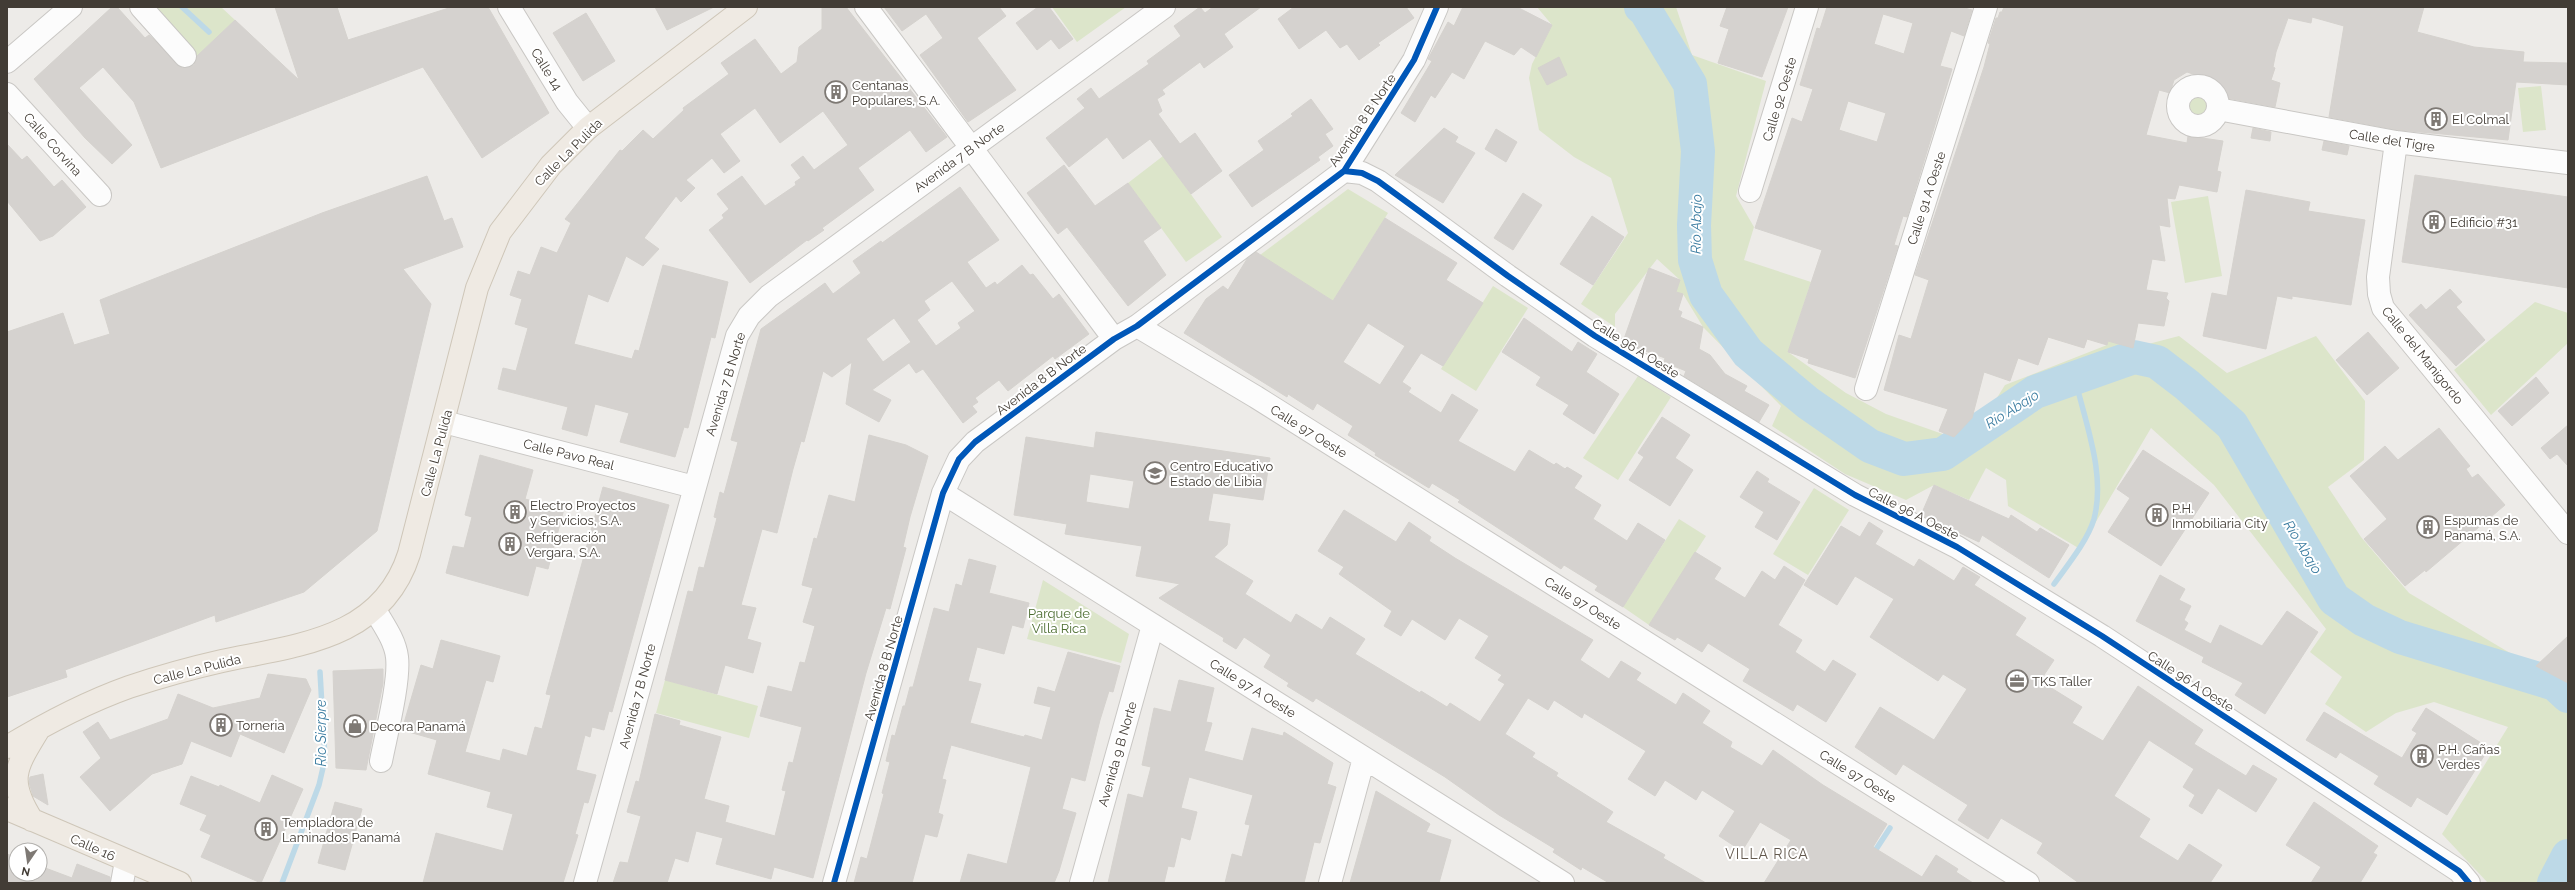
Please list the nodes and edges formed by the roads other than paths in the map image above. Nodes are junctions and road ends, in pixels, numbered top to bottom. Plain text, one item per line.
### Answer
1 (141, 7) edge
2 (509, 7) edge
3 (746, 7) edge
4 (866, 7) edge
5 (1164, 7) edge
6 (1437, 7) edge
7 (1807, 7) edge
8 (1986, 7) edge
9 (58, 11) edge
10 (186, 56) dead end
11 (7, 62) edge
12 (7, 94) edge
13 (2218, 109) dead end
14 (588, 128) junction
15 (2396, 142) junction
16 (972, 148) junction
17 (2568, 163) edge
18 (1344, 171) junction
19 (1750, 191) dead end
20 (100, 195) dead end
21 (1137, 326) junction
22 (1114, 339) junction
23 (1866, 389) dead end
24 (444, 422) junction
25 (694, 487) junction
26 (943, 493) junction
27 (2568, 533) edge
28 (375, 610) junction
29 (1153, 625) junction
30 (35, 731) junction
31 (7, 736) edge
32 (7, 747) edge
33 (1364, 758) junction
34 (381, 761) dead end
35 (7, 810) edge
36 (32, 820) junction
37 (126, 861) junction
38 (122, 883) edge
39 (180, 883) edge
40 (585, 883) edge
41 (834, 883) edge
42 (1080, 883) edge
43 (1330, 883) edge
44 (1563, 883) edge
45 (2028, 883) edge
46 (2469, 883) edge

1 - 10 street
2 - 14 street, Calle 14
3 - 14 main road, Calle La Pulida
4 - 16 street
5 - 16 street, Avenida 7 B Norte
6 - 18 street, Avenida 8 B Norte
7 - 19 street, Calle 92 Oeste
8 - 23 street, Calle 91 A Oeste
9 - 11 street
12 - 20 street, Calle Corvina
13 - 15 street, Calle del Tigre
14 - 24 main road, Calle La Pulida
15 - 17 street, Calle del Tigre
15 - 27 street, Calle del Manigordo
16 - 22 street
16 - 25 street, Avenida 7 B Norte
18 - 21 street, Avenida 8 B Norte
18 - 46 street, Calle 96 A Oeste
21 - 22 street, Avenida 8 B Norte
21 - 45 street, Calle 97 Oeste
22 - 26 street, Avenida 8 B Norte
24 - 25 street, Calle Pavo Real
24 - 28 main road, Calle La Pulida
25 - 40 street, Avenida 7 B Norte
26 - 29 street, Calle 97 A Oeste
26 - 41 street, Avenida 8 B Norte
28 - 30 main road, Calle La Pulida
28 - 34 street
29 - 33 street, Calle 97 A Oeste
29 - 42 street, Avenida 9 B Norte
30 - 31 main road
30 - 32 main road, Calle La Pulida
30 - 36 main road
33 - 43 street
33 - 44 street, Calle 97 A Oeste
35 - 36 main road, Calle 16
36 - 37 main road, Calle 16
37 - 38 street
37 - 39 main road, Calle 16

